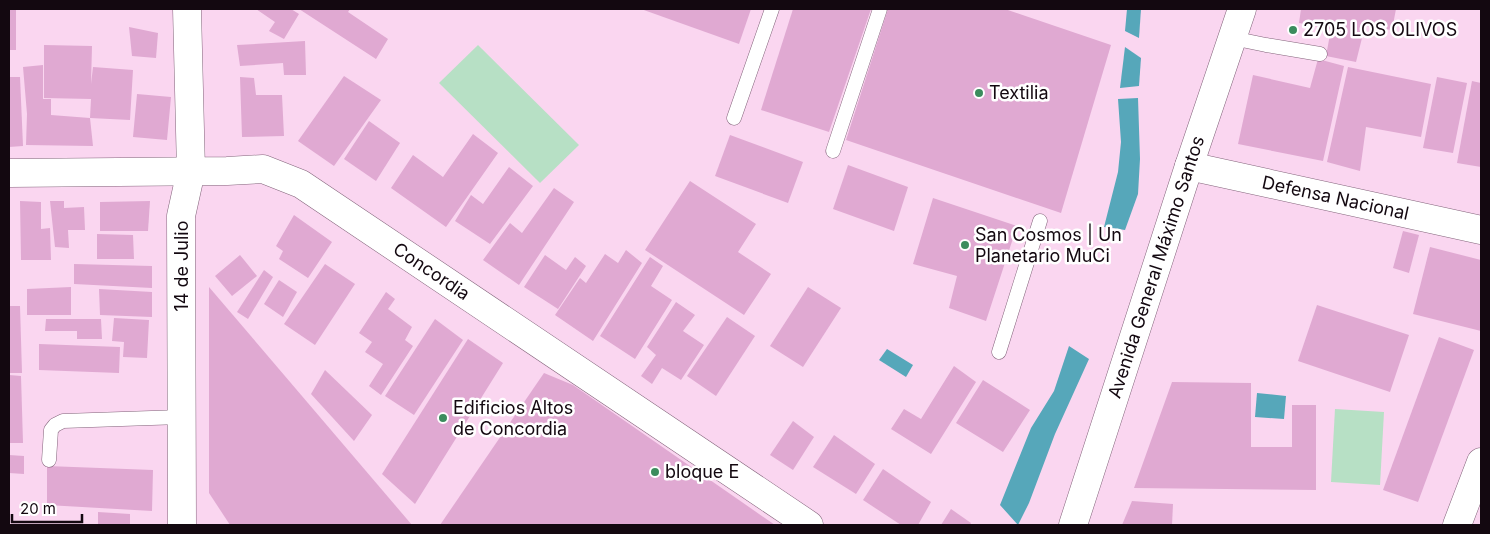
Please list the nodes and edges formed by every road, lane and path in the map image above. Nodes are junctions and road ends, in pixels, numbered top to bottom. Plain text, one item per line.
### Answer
1 (187, 9) edge
2 (772, 9) edge
3 (880, 9) edge
4 (1242, 9) edge
5 (1232, 38) junction
6 (1320, 54) dead end
7 (734, 118) dead end
8 (833, 151) dead end
9 (1189, 166) junction
10 (191, 172) junction
11 (9, 173) edge
12 (1040, 221) dead end
13 (1481, 230) edge
14 (999, 352) dead end
15 (182, 417) junction
16 (49, 460) dead end
17 (1481, 462) edge
18 (182, 525) edge
19 (809, 525) edge
20 (1073, 525) edge
21 (1457, 525) edge

1 - 10 street, 14 de Julio
2 - 7 lane
3 - 8 lane
4 - 5 street, Avenida General Máximo Santos
5 - 6 lane
5 - 9 street, Avenida General Máximo Santos
9 - 13 street, Defensa Nacional
9 - 20 street, Avenida General Máximo Santos
10 - 11 street, Concordia
10 - 15 street, 14 de Julio
10 - 19 street, Concordia
12 - 14 lane
15 - 16 lane
15 - 18 street, 14 de Julio
17 - 21 street

